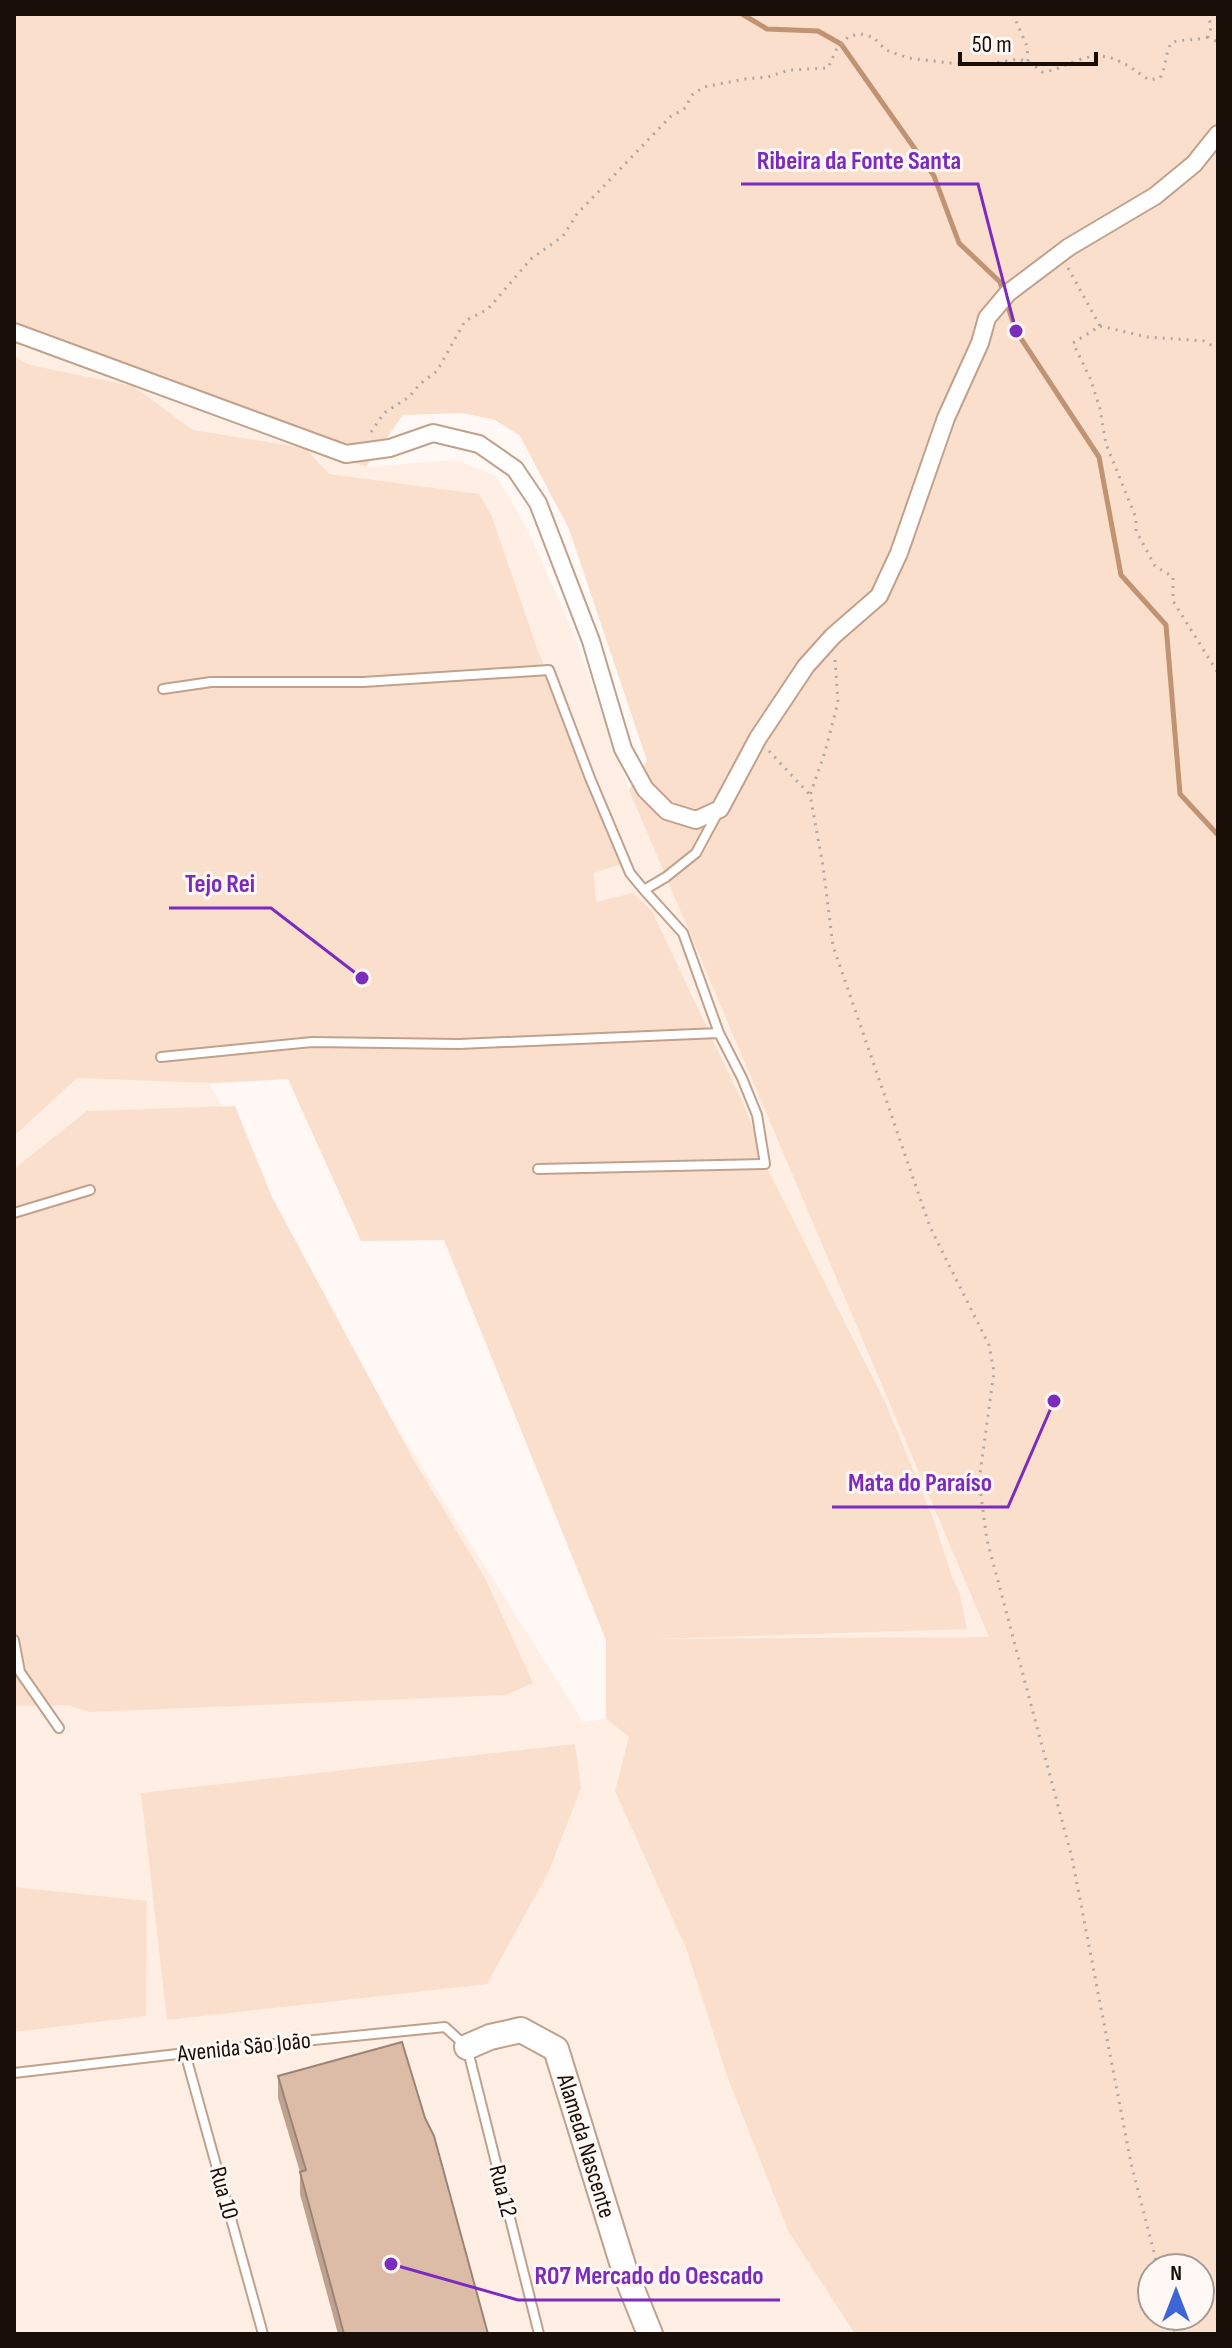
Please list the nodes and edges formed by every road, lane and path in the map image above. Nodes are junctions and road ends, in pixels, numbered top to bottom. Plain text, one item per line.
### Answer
1 (1013, 14) edge
2 (1205, 14) edge
3 (1208, 37) junction
4 (1218, 42) edge
5 (1028, 62) junction
6 (1218, 134) edge
7 (1060, 254) junction
8 (1100, 326) junction
9 (14, 332) edge
10 (1218, 349) edge
11 (366, 451) junction
12 (833, 636) junction
13 (1218, 673) edge
14 (163, 689) dead end
15 (758, 738) junction
16 (810, 795) junction
17 (720, 809) junction
18 (644, 890) junction
19 (719, 1033) junction
20 (161, 1057) dead end
21 (538, 1169) dead end
22 (90, 1190) dead end
23 (14, 1213) edge
24 (14, 1640) edge
25 (59, 1728) dead end
26 (467, 2047) junction
27 (185, 2053) junction
28 (14, 2073) edge
29 (1154, 2252) edge
30 (263, 2334) edge
31 (539, 2334) edge
32 (650, 2334) edge

1 - 5 path
2 - 3 path
3 - 4 path
3 - 5 path
5 - 11 path
6 - 7 street
7 - 8 path
7 - 12 street
8 - 10 path
8 - 13 path
9 - 11 street
11 - 17 street
12 - 15 street
12 - 16 path
14 - 18 lane
15 - 16 path
15 - 17 street
16 - 29 path
17 - 18 lane
18 - 19 lane
19 - 20 lane
19 - 21 lane
22 - 23 lane
24 - 25 lane
26 - 27 lane, Avenida São João
26 - 31 lane, Rua 12
26 - 32 street, Alameda Nascente
27 - 28 lane, Avenida São João
27 - 30 lane, Rua 10

